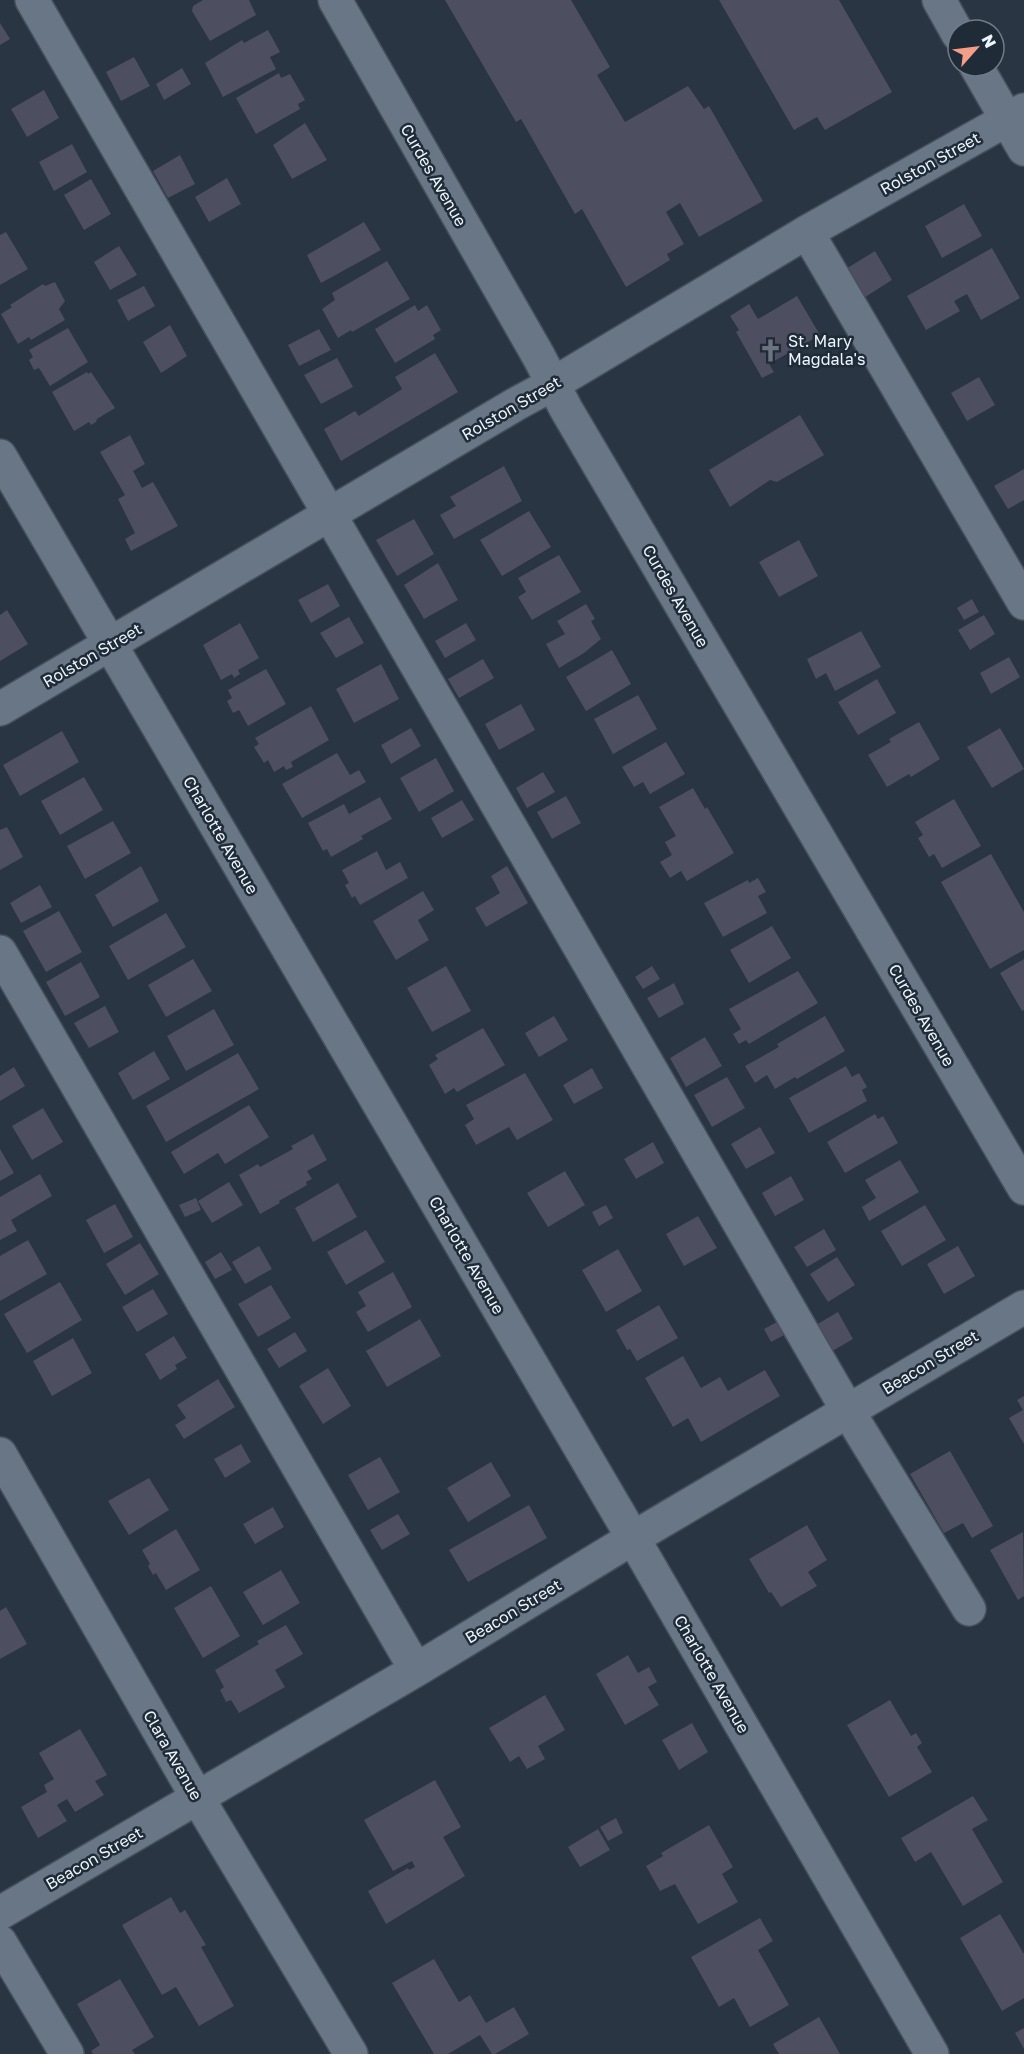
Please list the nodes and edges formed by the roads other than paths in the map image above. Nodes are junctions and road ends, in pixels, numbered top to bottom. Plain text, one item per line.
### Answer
1 (32, 0) edge
2 (335, 0) edge
3 (939, 0) edge
4 (949, 18) edge
5 (986, 78) edge
6 (1016, 115) edge
7 (1024, 149) edge
8 (807, 232) junction
9 (553, 384) junction
10 (0, 456) edge
11 (330, 514) junction
12 (1024, 603) edge
13 (110, 645) junction
14 (0, 709) edge
15 (0, 951) edge
16 (1024, 1188) edge
17 (1024, 1307) edge
18 (848, 1411) junction
19 (0, 1454) edge
20 (633, 1538) junction
21 (969, 1609) dead end
22 (416, 1670) junction
23 (197, 1797) junction
24 (0, 1913) edge
25 (0, 1942) edge
26 (67, 2054) edge
27 (351, 2054) edge
28 (932, 2054) edge

1 - 11 street
2 - 9 street, Curdes Avenue
3 - 4 street
5 - 6 street
6 - 7 street
6 - 8 street, Rolston Street
8 - 9 street, Rolston Street
8 - 12 street
9 - 11 street, Rolston Street
9 - 16 street, Curdes Avenue
10 - 13 street, Charlotte Avenue
11 - 13 street, Rolston Street
11 - 18 street
13 - 14 street, Rolston Street
13 - 20 street, Charlotte Avenue
15 - 22 street
17 - 18 street, Beacon Street
18 - 20 street, Beacon Street
18 - 21 street
19 - 23 street, Clara Avenue
20 - 22 street, Beacon Street
20 - 28 street, Charlotte Avenue
22 - 23 street, Beacon Street
23 - 24 street, Beacon Street
23 - 27 street, Clara Avenue
25 - 26 street

